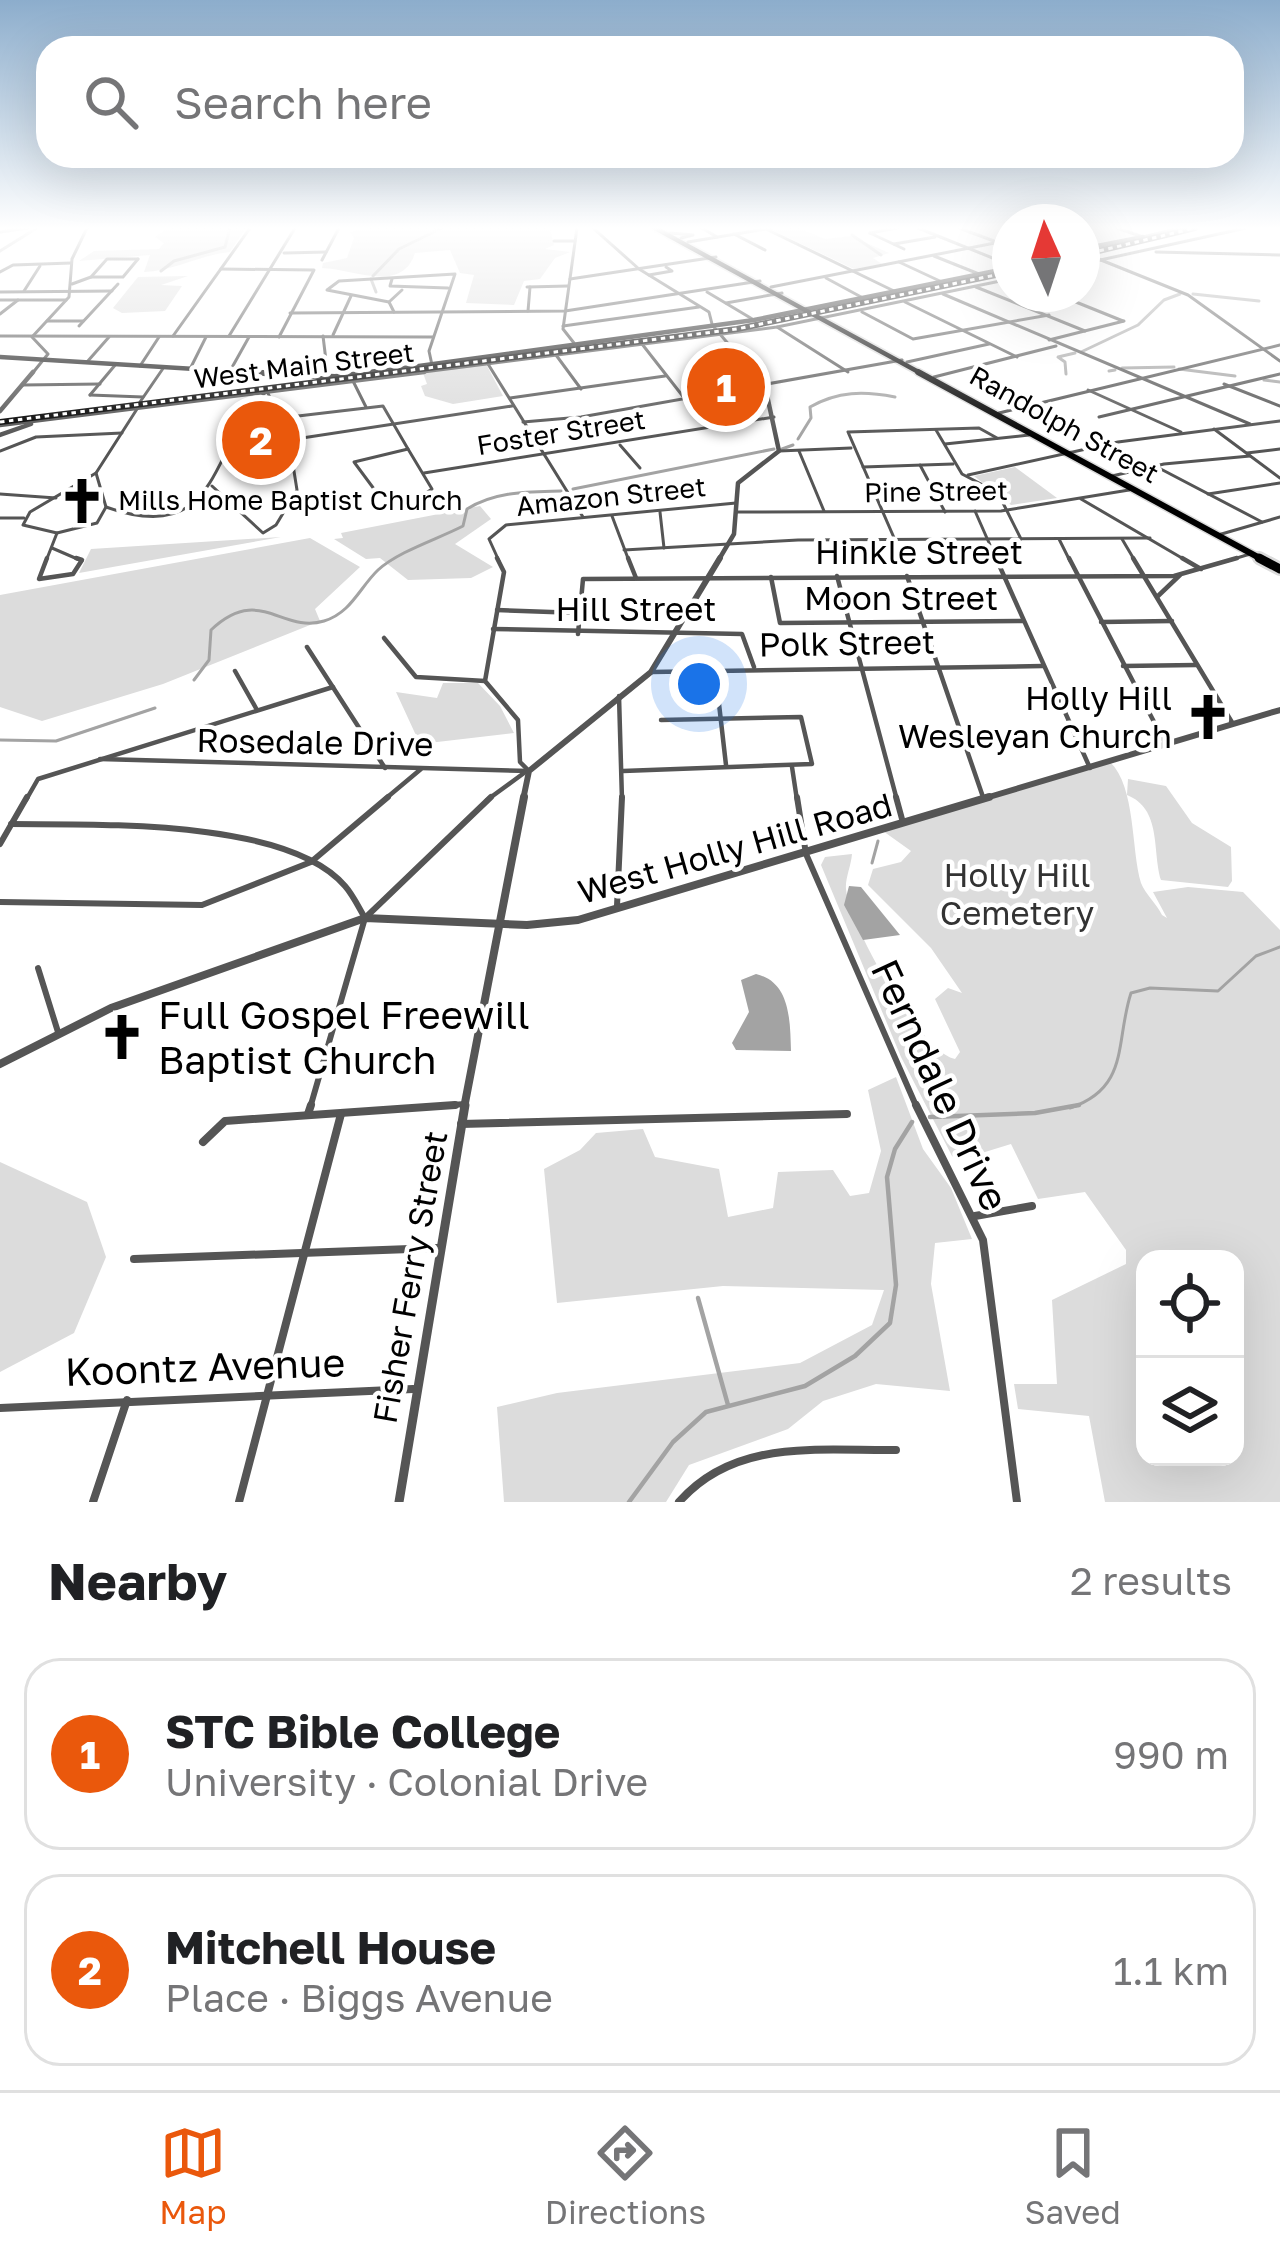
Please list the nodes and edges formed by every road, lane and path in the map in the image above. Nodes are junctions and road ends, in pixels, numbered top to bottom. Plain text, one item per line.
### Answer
1 (105, 298) edge
2 (200, 298) edge
3 (252, 298) edge
4 (299, 298) edge
5 (350, 298) edge
6 (364, 298) edge
7 (393, 298) edge
8 (445, 298) edge
9 (528, 298) edge
10 (567, 298) edge
11 (652, 298) edge
12 (685, 298) edge
13 (717, 298) edge
14 (756, 298) edge
15 (791, 298) edge
16 (863, 298) edge
17 (924, 298) edge
18 (952, 298) edge
19 (1005, 298) edge
20 (1192, 298) edge
21 (0, 300) edge
22 (18, 300) junction
23 (66, 300) joint
24 (388, 302) junction
25 (905, 302) junction
26 (726, 304) junction
27 (699, 307) junction
28 (810, 309) junction
29 (528, 311) junction
30 (565, 311) junction
31 (344, 312) junction
32 (394, 312) junction
33 (440, 312) junction
34 (862, 312) junction
35 (1100, 312) edge
36 (0, 314) edge
37 (290, 314) junction
38 (1049, 315) junction
39 (828, 319) junction
40 (754, 320) junction
41 (46, 321) junction
42 (1010, 325) junction
43 (563, 326) junction
44 (713, 326) junction
45 (777, 327) junction
46 (961, 329) junction
47 (1085, 331) junction
48 (719, 335) junction
49 (0, 336) edge
50 (32, 337) junction
51 (109, 337) junction
52 (159, 337) junction
53 (172, 337) junction
54 (206, 337) junction
55 (228, 337) junction
56 (249, 337) junction
57 (279, 337) junction
58 (323, 337) junction
59 (332, 337) junction
60 (433, 338) junction
61 (1049, 340) junction
62 (642, 344) junction
63 (990, 344) junction
64 (1061, 345) junction
65 (1280, 345) edge
66 (576, 346) junction
67 (1261, 349) junction
68 (556, 355) junction
69 (0, 357) edge
70 (1017, 357) junction
71 (43, 360) junction
72 (904, 361) junction
73 (1280, 361) edge
74 (87, 362) junction
75 (116, 364) junction
76 (432, 364) junction
77 (488, 364) junction
78 (140, 366) junction
79 (164, 367) junction
80 (190, 369) junction
81 (230, 371) junction
82 (848, 372) junction
83 (1280, 374) edge
84 (665, 376) junction
85 (328, 377) junction
86 (934, 377) junction
87 (1139, 377) junction
88 (353, 381) junction
89 (100, 383) junction
90 (1224, 384) junction
91 (22, 385) junction
92 (765, 386) junction
93 (581, 388) junction
94 (1088, 391) junction
95 (266, 392) junction
96 (1182, 395) junction
97 (508, 398) junction
98 (685, 399) junction
99 (140, 402) junction
100 (512, 406) junction
101 (1280, 406) edge
102 (366, 407) junction
103 (1130, 410) junction
104 (0, 411) edge
105 (94, 413) junction
106 (999, 413) junction
107 (774, 417) junction
108 (1099, 417) dead end
109 (281, 418) junction
110 (1280, 421) edge
111 (523, 422) junction
112 (1250, 424) junction
113 (0, 425) edge
114 (395, 425) junction
115 (1214, 429) junction
116 (936, 430) junction
117 (1183, 432) junction
118 (122, 433) junction
119 (0, 434) edge
120 (1036, 434) junction
121 (997, 438) junction
122 (289, 440) junction
123 (619, 443) junction
124 (945, 444) junction
125 (409, 448) junction
126 (854, 448) junction
127 (1280, 449) edge
128 (779, 451) junction
129 (799, 451) junction
130 (0, 452) edge
131 (1071, 453) junction
132 (544, 454) junction
133 (1249, 455) junction
134 (956, 464) junction
135 (920, 465) junction
136 (1154, 466) junction
137 (640, 467) dead end
138 (863, 467) junction
139 (96, 473) junction
140 (424, 473) junction
141 (968, 475) junction
142 (1112, 476) junction
143 (1280, 480) edge
144 (212, 486) junction
145 (1135, 489) junction
146 (0, 494) edge
147 (1208, 494) junction
148 (1080, 498) junction
149 (56, 499) junction
150 (736, 503) junction
151 (106, 506) junction
152 (660, 510) junction
153 (1008, 510) junction
154 (736, 512) junction
155 (824, 512) junction
156 (884, 512) junction
157 (945, 512) junction
158 (975, 512) junction
159 (611, 514) junction
160 (1106, 514) junction
161 (584, 517) junction
162 (1280, 517) edge
163 (0, 518) edge
164 (24, 518) junction
165 (1262, 522) junction
166 (1115, 528) dead end
167 (57, 533) junction
168 (1218, 535) junction
169 (1122, 538) junction
170 (1150, 538) junction
171 (1021, 539) junction
172 (1058, 539) junction
173 (895, 540) junction
174 (988, 540) junction
175 (729, 544) junction
176 (52, 548) junction
177 (664, 548) junction
178 (624, 550) junction
179 (1252, 553) junction
180 (1201, 569) junction
181 (1280, 569) edge
182 (1180, 575) junction
183 (837, 576) junction
184 (907, 576) junction
185 (1003, 576) junction
186 (1078, 576) junction
187 (1144, 576) junction
188 (771, 577) junction
189 (635, 578) junction
190 (708, 578) junction
191 (1157, 597) junction
192 (497, 610) junction
193 (579, 613) junction
194 (923, 621) junction
195 (1023, 621) junction
196 (1172, 621) junction
197 (850, 622) junction
198 (1101, 622) junction
199 (493, 629) junction
200 (578, 634) junction
201 (673, 635) junction
202 (384, 638) dead end
203 (307, 647) dead end
204 (939, 665) junction
205 (1124, 665) junction
206 (1198, 665) junction
207 (862, 666) junction
208 (1043, 666) junction
209 (754, 668) junction
210 (715, 669) junction
211 (235, 671) dead end
212 (651, 672) junction
213 (485, 681) junction
214 (332, 687) junction
215 (619, 696) junction
216 (256, 710) junction
217 (1279, 712) edge
218 (721, 718) junction
219 (662, 720) dead end
220 (1233, 725) junction
221 (1166, 745) junction
222 (137, 748) junction
223 (100, 760) junction
224 (134, 762) junction
225 (727, 767) junction
226 (792, 767) junction
227 (385, 768) junction
228 (1090, 768) junction
229 (421, 769) junction
230 (530, 771) junction
231 (623, 771) junction
232 (984, 799) junction
233 (10, 824) junction
234 (904, 824) junction
235 (0, 844) edge
236 (806, 854) junction
237 (311, 862) junction
238 (0, 902) edge
239 (617, 910) junction
240 (365, 918) junction
241 (501, 923) junction
242 (38, 968) dead end
243 (58, 1032) junction
244 (0, 1064) edge
245 (465, 1104) junction
246 (341, 1114) junction
247 (847, 1114) dead end
248 (308, 1115) junction
249 (460, 1124) junction
250 (202, 1142) dead end
251 (1032, 1206) dead end
252 (975, 1216) junction
253 (437, 1248) junction
254 (304, 1252) junction
255 (134, 1258) dead end
256 (413, 1389) junction
257 (265, 1396) junction
258 (127, 1400) junction
259 (0, 1408) edge
260 (896, 1450) dead end
261 (94, 1502) edge
262 (238, 1502) edge
263 (399, 1502) edge
264 (679, 1502) edge
265 (1017, 1502) edge

1 - 41 street
2 - 53 street
3 - 55 street
4 - 37 street
5 - 31 street
6 - 24 street
7 - 24 street
8 - 33 street
9 - 29 street
10 - 30 street
11 - 30 street
12 - 27 street
13 - 26 street
14 - 26 street
15 - 28 main road, Randolph Street
16 - 28 main road, West Main Street
17 - 25 street, West Main Street
18 - 42 street
19 - 38 street
20 - 67 street
21 - 22 street
22 - 23 street
22 - 36 street
23 - 41 street
24 - 32 street
25 - 34 street, West Main Street
25 - 46 street
26 - 40 street
27 - 43 street
27 - 44 street
28 - 39 main road, Randolph Street
28 - 40 main road, West Main Street
29 - 30 street
29 - 33 street
30 - 43 street
31 - 32 street
31 - 37 street
31 - 59 street
32 - 33 street
33 - 60 street
34 - 39 street, West Main Street
34 - 46 street
35 - 47 street
37 - 57 street
38 - 42 street
38 - 47 street
39 - 45 street, West Main Street
39 - 72 main road, Randolph Street
40 - 44 main road, West Main Street
41 - 50 street
42 - 46 street
42 - 61 street
43 - 66 street
44 - 48 street
44 - 66 main road, West Main Street
45 - 48 street, West Main Street
45 - 82 street
46 - 63 street
47 - 61 street
48 - 62 street, West Main Street
48 - 92 street
49 - 50 street
50 - 51 street
50 - 71 street
51 - 52 street
51 - 74 street
52 - 53 street
52 - 78 street
53 - 54 street
54 - 55 street
54 - 80 street
55 - 56 street
56 - 57 street
56 - 81 street
57 - 58 street
58 - 59 street
58 - 85 street
59 - 60 street
60 - 76 street
61 - 64 street
62 - 68 street, West Main Street
62 - 84 street
63 - 70 street
63 - 72 street
64 - 70 street
64 - 87 street
65 - 67 street
66 - 76 main road, West Main Street
67 - 73 street
67 - 87 street
68 - 77 street, West Main Street
68 - 93 street
69 - 71 main road, West Main Street
70 - 86 street
71 - 74 main road, West Main Street
71 - 91 street
72 - 82 street
72 - 86 main road, Randolph Street
74 - 75 main road, West Main Street
75 - 78 main road, West Main Street
75 - 89 street
76 - 85 main road, West Main Street
77 - 88 street, West Main Street
77 - 97 street
78 - 79 main road, West Main Street
79 - 80 main road, West Main Street
79 - 99 street
80 - 81 main road, West Main Street
81 - 85 main road, West Main Street
82 - 92 street
83 - 90 street
84 - 93 street
84 - 98 street
86 - 106 main road, Randolph Street
87 - 94 street
87 - 96 street
88 - 95 street, West Main Street
88 - 102 street
89 - 91 street
89 - 99 street
90 - 96 street
90 - 101 street
91 - 104 street
92 - 98 street
92 - 107 street
93 - 97 street
94 - 103 street
94 - 106 street
95 - 99 street, West Main Street
95 - 109 street
95 - 144 street
96 - 103 street
96 - 112 street
97 - 100 street
98 - 111 street
99 - 105 street, West Main Street
99 - 118 street
100 - 111 street
100 - 114 street
102 - 109 street
102 - 114 street
103 - 108 street
103 - 117 street
105 - 113 street, West Main Street
105 - 119 street
106 - 120 main road, Randolph Street
107 - 123 street, Foster Street
107 - 128 street
109 - 122 street
110 - 112 street
111 - 132 street
112 - 115 street
114 - 122 street
114 - 125 street
115 - 117 street
115 - 133 street
116 - 121 street
116 - 124 street
116 - 126 street
117 - 131 street
118 - 130 street
118 - 139 street
120 - 121 street
120 - 131 main road, Randolph Street
121 - 124 street
122 - 144 street
123 - 132 street, Foster Street
123 - 137 street
124 - 134 street
125 - 140 street
125 - 140 street
126 - 129 street
126 - 138 street
127 - 133 street
128 - 129 street
128 - 150 street
129 - 155 street
131 - 141 street
131 - 142 main road, Randolph Street
132 - 140 street, Foster Street
132 - 161 street
133 - 136 street
133 - 143 street
134 - 135 street
134 - 141 street
135 - 138 street
135 - 157 street
136 - 142 street
136 - 147 street
138 - 156 street
139 - 149 street
139 - 151 street
141 - 153 street
142 - 145 main road, Randolph Street
143 - 147 street
144 - 151 street
145 - 148 street, Pine Street
145 - 168 main road, Randolph Street
146 - 149 street
147 - 165 street
148 - 153 street, Pine Street
148 - 160 street
149 - 164 street
150 - 152 street, Amazon Street
150 - 154 street
151 - 167 street
152 - 159 street, Amazon Street
152 - 177 street
153 - 158 street, Pine Street
153 - 171 street
154 - 155 street, Pine Street
154 - 175 street
155 - 156 street, Pine Street
156 - 157 street, Pine Street
156 - 173 street
157 - 158 street, Pine Street
158 - 174 street
159 - 161 street, Amazon Street
159 - 178 street
160 - 166 street
160 - 170 street
161 - 192 street, Amazon Street
162 - 165 street
163 - 164 street
164 - 167 street
165 - 168 street
167 - 176 street
168 - 179 main road, Randolph Street
169 - 170 street
169 - 172 street
169 - 187 street
170 - 180 street
171 - 172 street
171 - 174 street
172 - 186 street
173 - 174 street
173 - 175 street
174 - 185 street
175 - 177 street
175 - 190 street
176 - 176 street
177 - 178 street
178 - 189 street
179 - 180 street, Hinkle Street
179 - 181 main road, Randolph Street
180 - 182 street, Hinkle Street
182 - 187 street, Hinkle Street
182 - 191 street
183 - 184 street, Hinkle Street
183 - 188 street, Hinkle Street
183 - 197 street
184 - 185 street, Hinkle Street
184 - 194 street
185 - 186 street, Hinkle Street
185 - 195 street
186 - 187 street, Hinkle Street
186 - 198 street
187 - 191 street
188 - 190 street, Hinkle Street
188 - 197 street, Moon Street
189 - 190 street, Hinkle Street
189 - 193 street, Hinkle Street
190 - 201 street
191 - 196 street
192 - 193 street
192 - 199 street
193 - 200 street
194 - 195 street, Moon Street
194 - 197 street, Moon Street
194 - 204 street
195 - 208 street
196 - 198 street
196 - 206 street
197 - 207 street
198 - 205 street
199 - 200 street, Hill Street
199 - 213 street
200 - 201 street, Hill Street
201 - 209 street, Hill Street
201 - 212 street
202 - 213 street
203 - 214 street
204 - 207 street, Polk Street
204 - 208 street, Polk Street
204 - 232 street
205 - 206 street
205 - 221 street
206 - 220 street
207 - 209 street, Polk Street
207 - 234 street
208 - 228 street
209 - 210 street, Polk Street
210 - 212 street, Polk Street
210 - 218 street
211 - 216 street
212 - 215 street
213 - 230 street
214 - 216 street
214 - 227 street
215 - 230 street
215 - 231 street
216 - 222 street
217 - 220 street, West Holly Hill Road
218 - 219 street
218 - 225 street
218 - 226 street, Ferndale Drive
220 - 221 street, West Holly Hill Road
221 - 228 street, West Holly Hill Road
222 - 223 street
222 - 224 street
223 - 224 street, Rosedale Drive
223 - 233 street
224 - 227 street, Rosedale Drive
225 - 226 street
225 - 231 street
226 - 236 street, Ferndale Drive
227 - 229 street, Rosedale Drive
228 - 232 street, West Holly Hill Road
229 - 230 street, Rosedale Drive
229 - 237 street
230 - 240 street
230 - 241 street, Fisher Ferry Street
231 - 239 street
232 - 234 street, West Holly Hill Road
233 - 235 street
233 - 237 street
234 - 236 street, West Holly Hill Road
236 - 239 street, West Holly Hill Road
236 - 252 street, Ferndale Drive
237 - 238 street
237 - 240 street
239 - 241 street, West Holly Hill Road
240 - 241 street, West Holly Hill Road
240 - 243 street, West Holly Hill Road
240 - 248 street
241 - 245 street, Fisher Ferry Street
242 - 243 street
243 - 244 street, West Holly Hill Road
245 - 246 street
245 - 249 street, Fisher Ferry Street
246 - 248 street
246 - 254 street
247 - 249 street
248 - 250 street
249 - 253 street, Fisher Ferry Street
251 - 252 street
252 - 265 street, Ferndale Drive
253 - 254 street
253 - 256 street, Fisher Ferry Street
254 - 255 street
254 - 257 street
256 - 257 street, Koontz Avenue
256 - 263 street, Fisher Ferry Street
257 - 258 street, Koontz Avenue
257 - 262 street
258 - 259 street, Koontz Avenue
258 - 261 street
260 - 264 street

